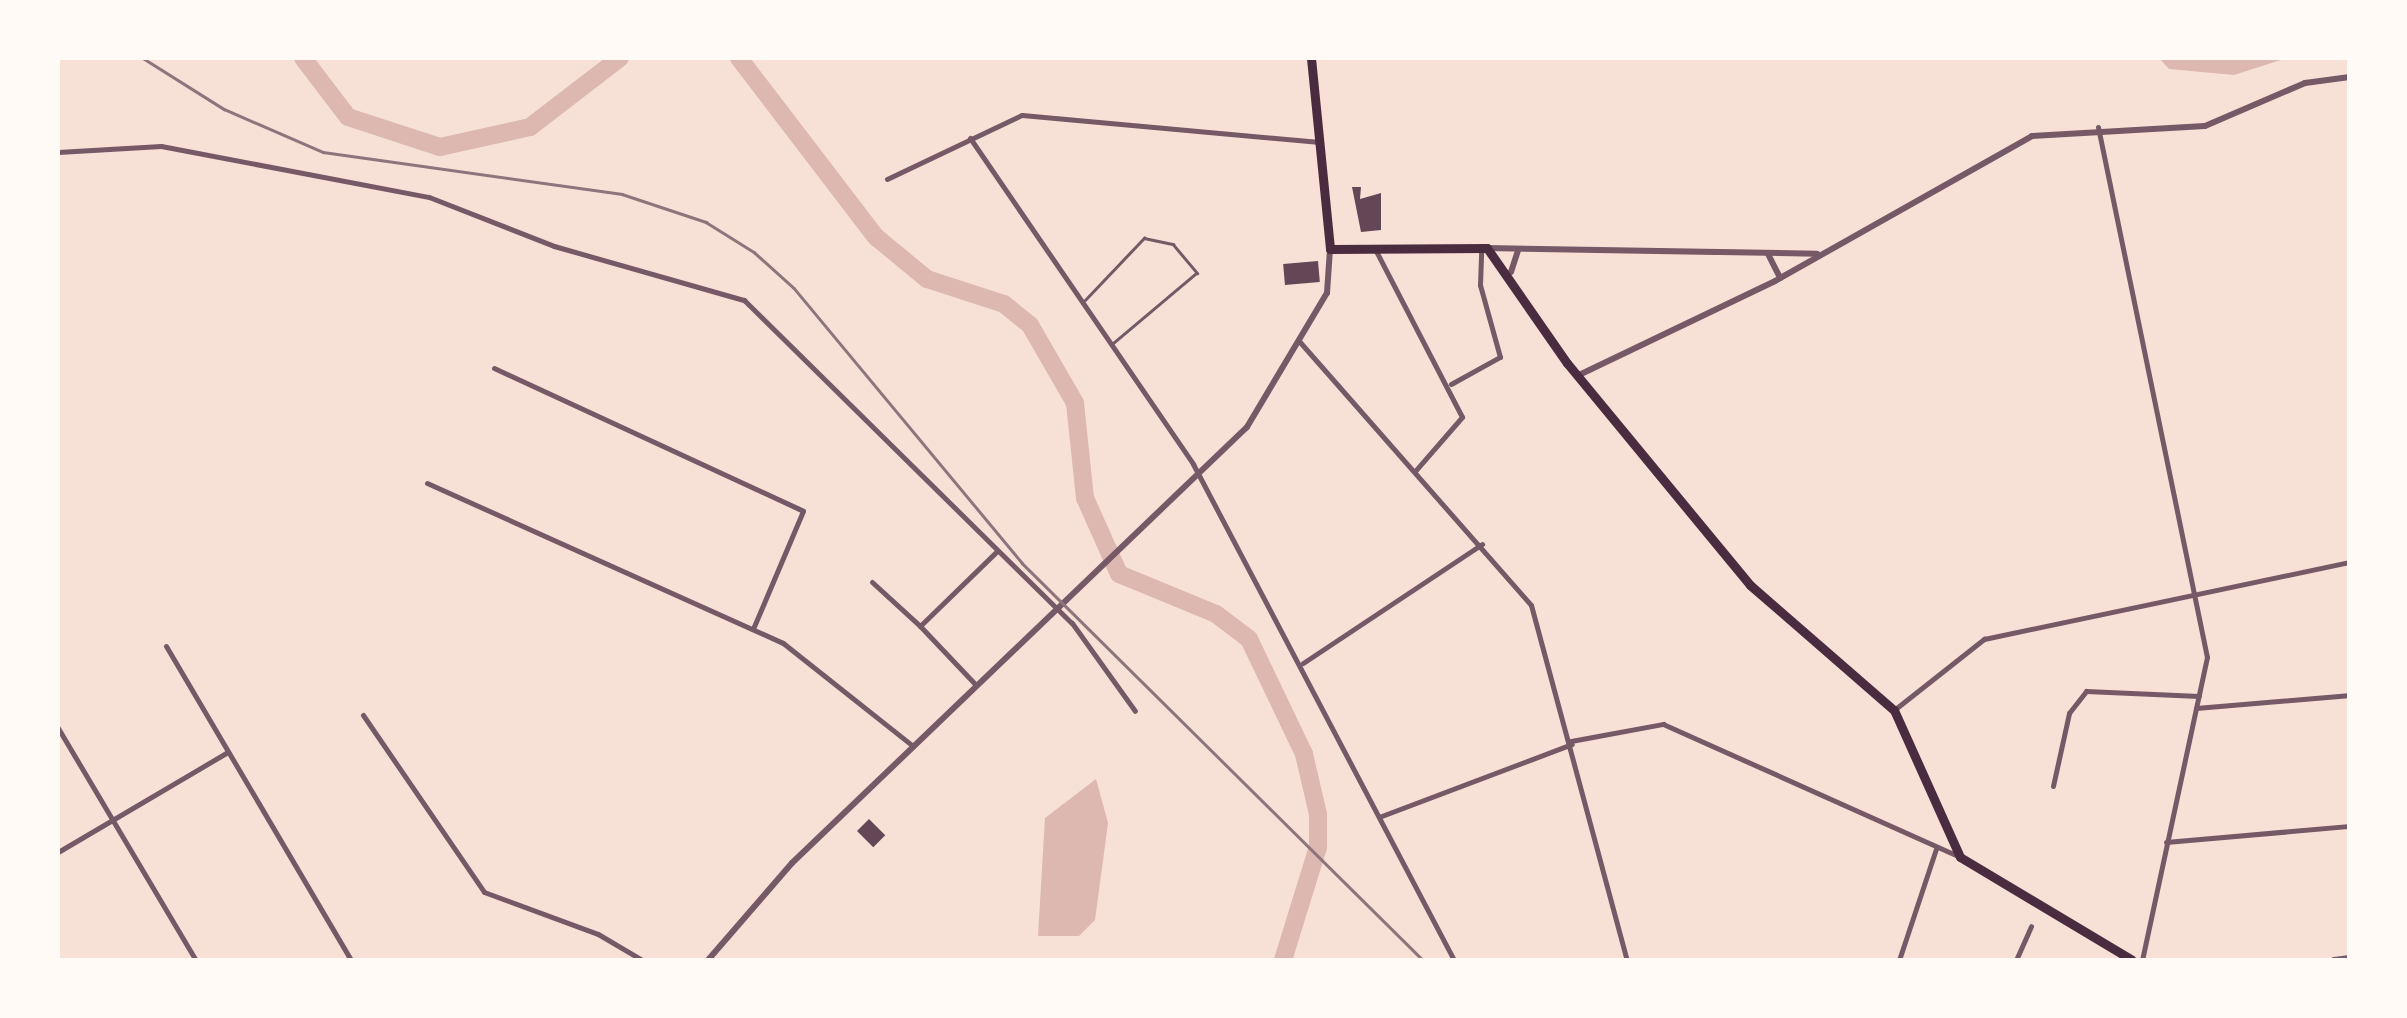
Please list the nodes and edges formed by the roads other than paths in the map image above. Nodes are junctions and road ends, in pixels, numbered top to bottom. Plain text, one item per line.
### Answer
1 (1310, 58) edge
2 (2350, 77) edge
3 (2098, 127) junction
4 (970, 138) junction
5 (1320, 142) junction
6 (58, 152) edge
7 (886, 179) dead end
8 (1371, 245) junction
9 (1484, 248) junction
10 (1330, 249) junction
11 (1518, 250) junction
12 (1768, 254) junction
13 (1818, 254) junction
14 (1512, 272) junction
15 (1780, 278) junction
16 (1084, 301) junction
17 (1299, 340) junction
18 (1112, 345) junction
19 (494, 368) dead end
20 (1579, 376) junction
21 (1451, 384) junction
22 (1416, 470) junction
23 (1197, 476) junction
24 (427, 482) dead end
25 (1482, 544) junction
26 (997, 551) junction
27 (2350, 562) edge
28 (872, 582) dead end
29 (2195, 594) junction
30 (1057, 609) junction
31 (920, 626) junction
32 (753, 629) junction
33 (166, 646) dead end
34 (1303, 662) junction
35 (976, 685) junction
36 (2350, 695) edge
37 (2199, 696) junction
38 (2196, 708) junction
39 (1894, 710) junction
40 (1135, 711) dead end
41 (363, 715) dead end
42 (58, 728) edge
43 (1572, 742) junction
44 (913, 746) junction
45 (228, 752) junction
46 (2053, 786) dead end
47 (1378, 817) junction
48 (112, 822) junction
49 (2350, 826) edge
50 (2166, 842) junction
51 (1936, 849) junction
52 (58, 852) edge
53 (1960, 857) junction
54 (2031, 926) dead end
55 (2350, 958) edge
56 (196, 960) edge
57 (351, 960) edge
58 (642, 960) edge
59 (708, 960) edge
60 (1454, 960) edge
61 (1627, 960) edge
62 (1899, 960) edge
63 (2016, 960) edge
64 (2132, 960) edge
65 (2142, 960) edge
66 (2334, 960) edge

1 - 5 main road
2 - 3 street
3 - 13 street
3 - 29 street
4 - 5 street
4 - 7 street
4 - 16 street
5 - 10 main road
6 - 26 street
8 - 9 main road
8 - 10 main road
8 - 21 street
9 - 11 street
9 - 14 main road
9 - 21 street
10 - 17 street
11 - 12 street
11 - 14 street
12 - 13 street
12 - 15 street
13 - 15 street
14 - 20 main road
15 - 20 street
16 - 18 street
16 - 18 lane
17 - 22 street
17 - 23 street
18 - 23 street
19 - 32 street
20 - 39 main road
21 - 22 street
22 - 25 street
23 - 30 street
23 - 34 street
24 - 32 street
25 - 34 street
25 - 43 street
26 - 30 street
26 - 31 street
27 - 29 street
28 - 31 street
29 - 37 street
29 - 39 street
30 - 35 street
30 - 40 street
31 - 35 street
32 - 44 street
33 - 45 street
34 - 47 street
35 - 44 street
36 - 38 street
37 - 38 street
37 - 46 street
38 - 50 street
39 - 53 main road
41 - 58 street
42 - 48 street
43 - 47 street
43 - 51 street
43 - 61 street
44 - 59 street
45 - 48 street
45 - 57 street
47 - 60 street
48 - 52 street
48 - 56 street
49 - 50 street
50 - 65 street
51 - 53 street
51 - 62 street
53 - 64 main road
54 - 63 street
55 - 66 street

